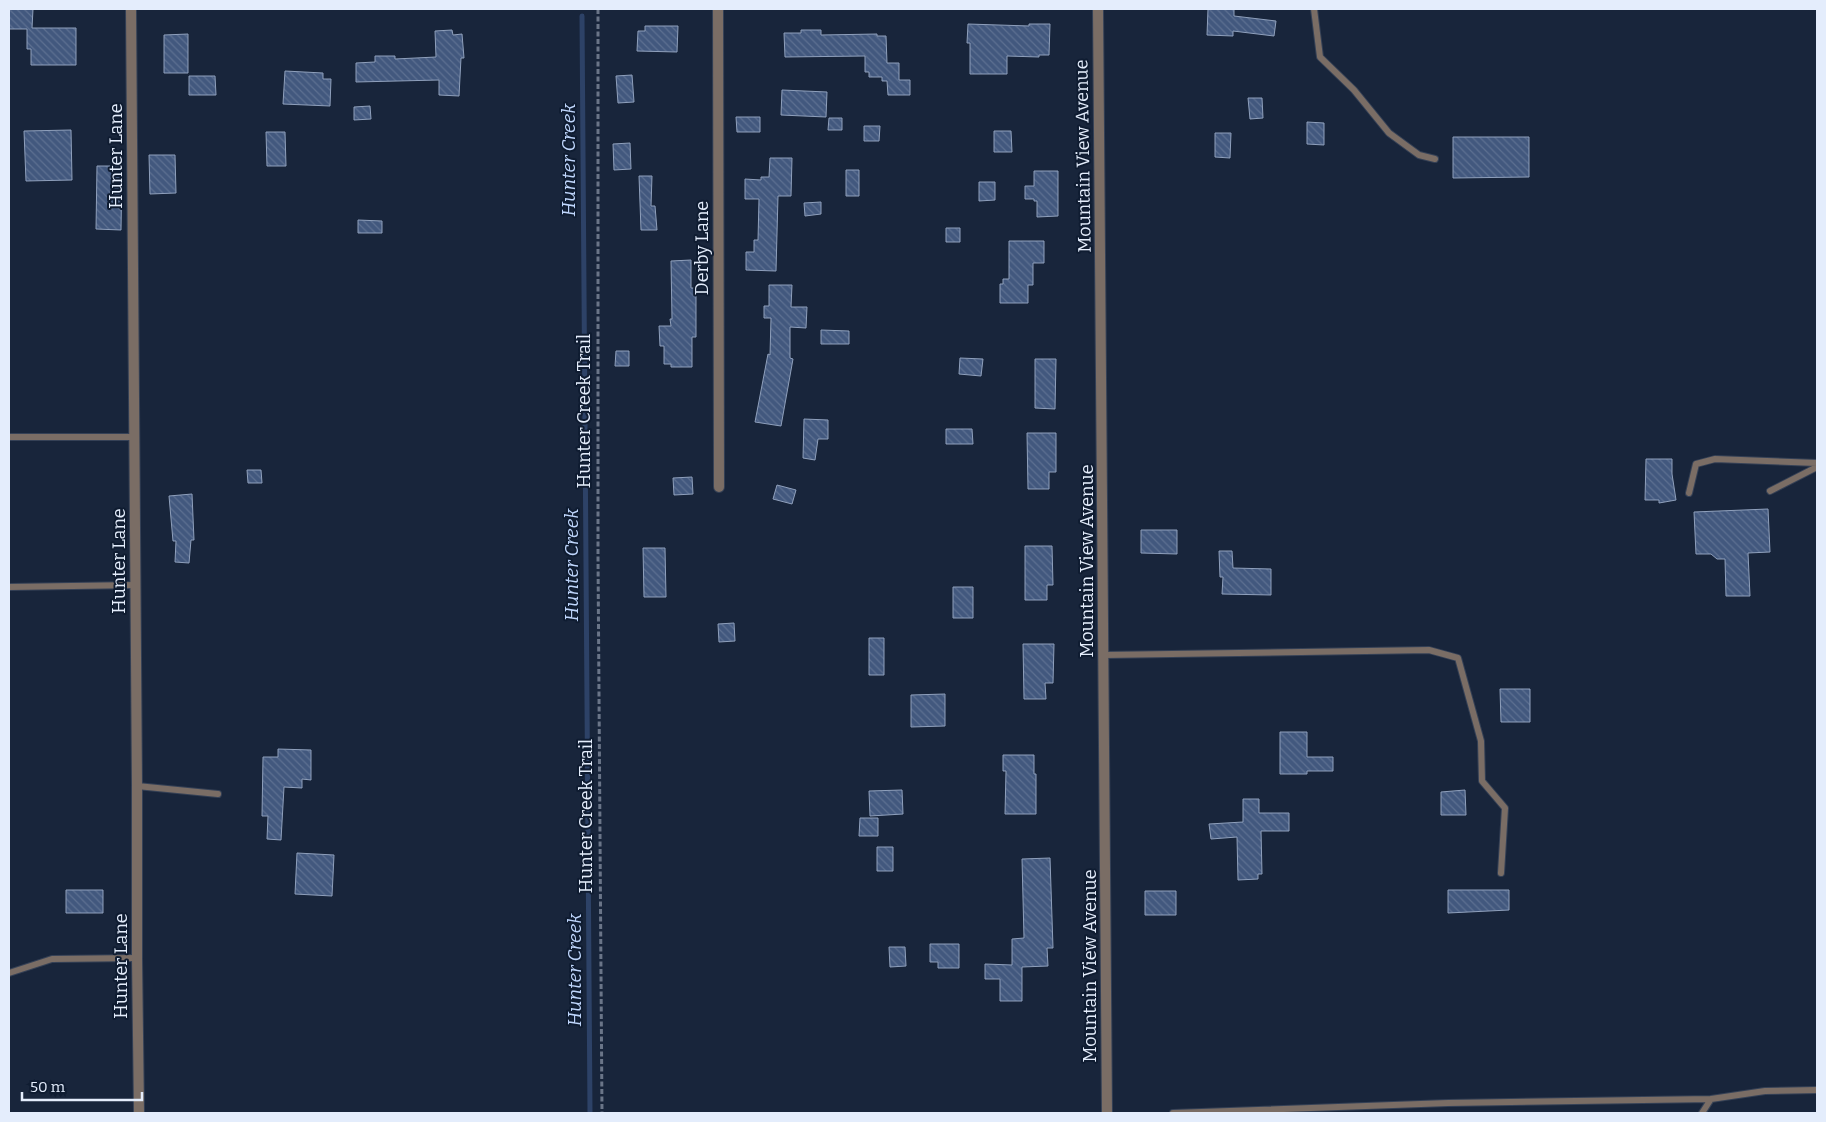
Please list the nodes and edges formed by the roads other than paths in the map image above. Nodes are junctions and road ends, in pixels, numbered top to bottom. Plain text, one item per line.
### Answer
1 (131, 9) edge
2 (718, 9) edge
3 (1098, 9) edge
4 (1314, 9) edge
5 (1435, 160) dead end
6 (9, 437) edge
7 (135, 437) junction
8 (1817, 463) edge
9 (1817, 468) edge
10 (720, 487) dead end
11 (1770, 491) dead end
12 (1689, 493) dead end
13 (136, 585) junction
14 (9, 587) edge
15 (1104, 655) junction
16 (137, 786) junction
17 (218, 794) dead end
18 (1501, 873) dead end
19 (137, 958) junction
20 (9, 973) edge
21 (1817, 1090) edge
22 (1711, 1099) junction
23 (140, 1113) edge
24 (1107, 1113) edge
25 (1173, 1113) edge
26 (1702, 1113) edge

1 - 7 street, Hunter Lane
2 - 10 street, Derby Lane
3 - 15 street, Mountain View Avenue
4 - 5 lane
6 - 7 lane
7 - 13 street, Hunter Lane
8 - 12 lane
9 - 11 lane
13 - 14 lane
13 - 16 street, Hunter Lane
15 - 18 lane
15 - 24 street, Mountain View Avenue
16 - 17 lane
16 - 19 street, Hunter Lane
19 - 20 lane
19 - 23 street, Hunter Lane
21 - 22 lane
22 - 25 lane
22 - 26 lane

